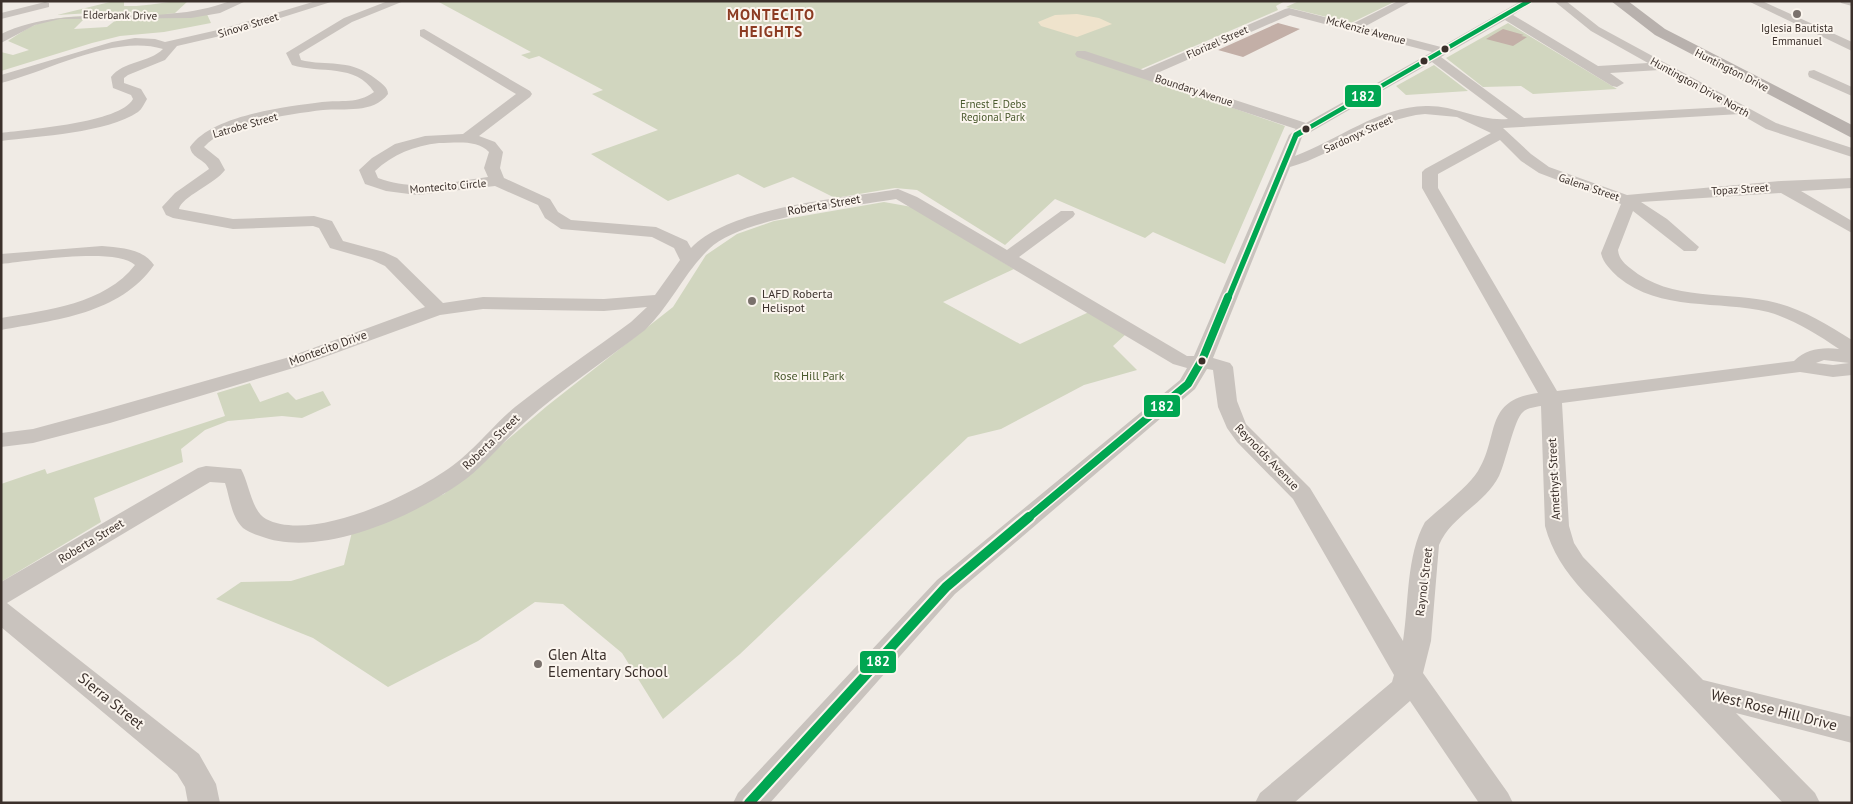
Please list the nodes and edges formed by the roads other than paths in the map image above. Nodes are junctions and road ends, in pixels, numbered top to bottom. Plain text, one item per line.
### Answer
1 (241, 1) edge
2 (329, 1) edge
3 (399, 1) edge
4 (1407, 1) edge
5 (1529, 1) edge
6 (1559, 1) edge
7 (1618, 1) edge
8 (1635, 1) edge
9 (1754, 1) edge
10 (1845, 1) edge
11 (55, 2) dead end
12 (1852, 3) edge
13 (1291, 6) edge
14 (1505, 15) junction
15 (1, 16) edge
16 (1354, 27) junction
17 (424, 33) dead end
18 (1, 39) edge
19 (166, 44) junction
20 (1852, 46) edge
21 (1081, 54) dead end
22 (1438, 54) junction
23 (1664, 66) junction
24 (1596, 70) junction
25 (1144, 74) junction
26 (1814, 74) dead end
27 (1, 79) edge
28 (1618, 83) dead end
29 (1852, 92) edge
30 (1742, 110) junction
31 (1521, 122) junction
32 (1852, 122) edge
33 (1307, 128) junction
34 (1496, 130) junction
35 (1852, 132) edge
36 (1, 137) edge
37 (466, 139) junction
38 (1848, 159) edge
39 (1284, 164) junction
40 (497, 181) junction
41 (1852, 183) edge
42 (1781, 186) junction
43 (898, 194) joint
44 (1630, 202) junction
45 (1067, 214) dead end
46 (1852, 228) edge
47 (1690, 247) dead end
48 (1008, 257) junction
49 (1, 259) edge
50 (689, 260) junction
51 (661, 300) junction
52 (436, 310) junction
53 (1, 324) edge
54 (1852, 349) edge
55 (1852, 357) edge
56 (1200, 364) junction
57 (1800, 366) junction
58 (1852, 368) edge
59 (1551, 398) junction
60 (1, 440) edge
61 (1, 595) edge
62 (1, 612) edge
63 (1409, 676) junction
64 (1695, 690) junction
65 (1852, 730) edge
66 (204, 803) edge
67 (749, 803) edge
68 (1271, 803) edge
69 (1497, 803) edge
70 (1804, 803) edge

1 - 18 street, Elderbank Drive
2 - 19 street, Sinova Street
3 - 52 street, Latrobe Street
4 - 16 street
5 - 14 street
6 - 23 street, Huntington Drive North
7 - 35 main road, Huntington Drive
8 - 32 main road, Huntington Drive
9 - 20 street
10 - 12 street
11 - 15 street
13 - 16 street, McKenzie Avenue
13 - 25 street, Florizel Street
14 - 22 street
14 - 24 street
16 - 22 street, McKenzie Avenue
17 - 37 street
19 - 27 street
19 - 36 street
21 - 25 street, Boundary Avenue
22 - 31 street
22 - 33 street
23 - 24 street
23 - 30 street, Huntington Drive North
24 - 28 street
25 - 33 street, Boundary Avenue
26 - 29 street
30 - 31 street, Amethyst Street
30 - 38 street, Huntington Drive North
31 - 34 street, Amethyst Street
33 - 39 street
34 - 39 street, Sardonyx Street
34 - 44 street, Galena Street
34 - 59 street, Amethyst Street
37 - 40 street
37 - 40 street, Montecito Circle
39 - 56 street
40 - 50 street
41 - 42 street, Topaz Street
42 - 44 street, Topaz Street
42 - 46 street
43 - 48 street, Reynolds Avenue
43 - 50 street, Roberta Street
44 - 47 street, Galena Street
44 - 54 street
45 - 48 street
48 - 56 street, Reynolds Avenue
49 - 53 street
50 - 51 street, Roberta Street
51 - 52 street, Montecito Drive
51 - 61 street, Roberta Street
52 - 60 street, Montecito Drive
55 - 57 street, Raynol Street
56 - 63 street, Reynolds Avenue
56 - 67 street
57 - 58 street, Raynol Street
57 - 59 street, Raynol Street
59 - 63 street, Raynol Street
59 - 64 street, Amethyst Street
62 - 66 street, Sierra Street
63 - 68 street, Raynol Street
63 - 69 street, Reynolds Avenue
64 - 65 street, West Rose Hill Drive
64 - 70 street, Amethyst Street

